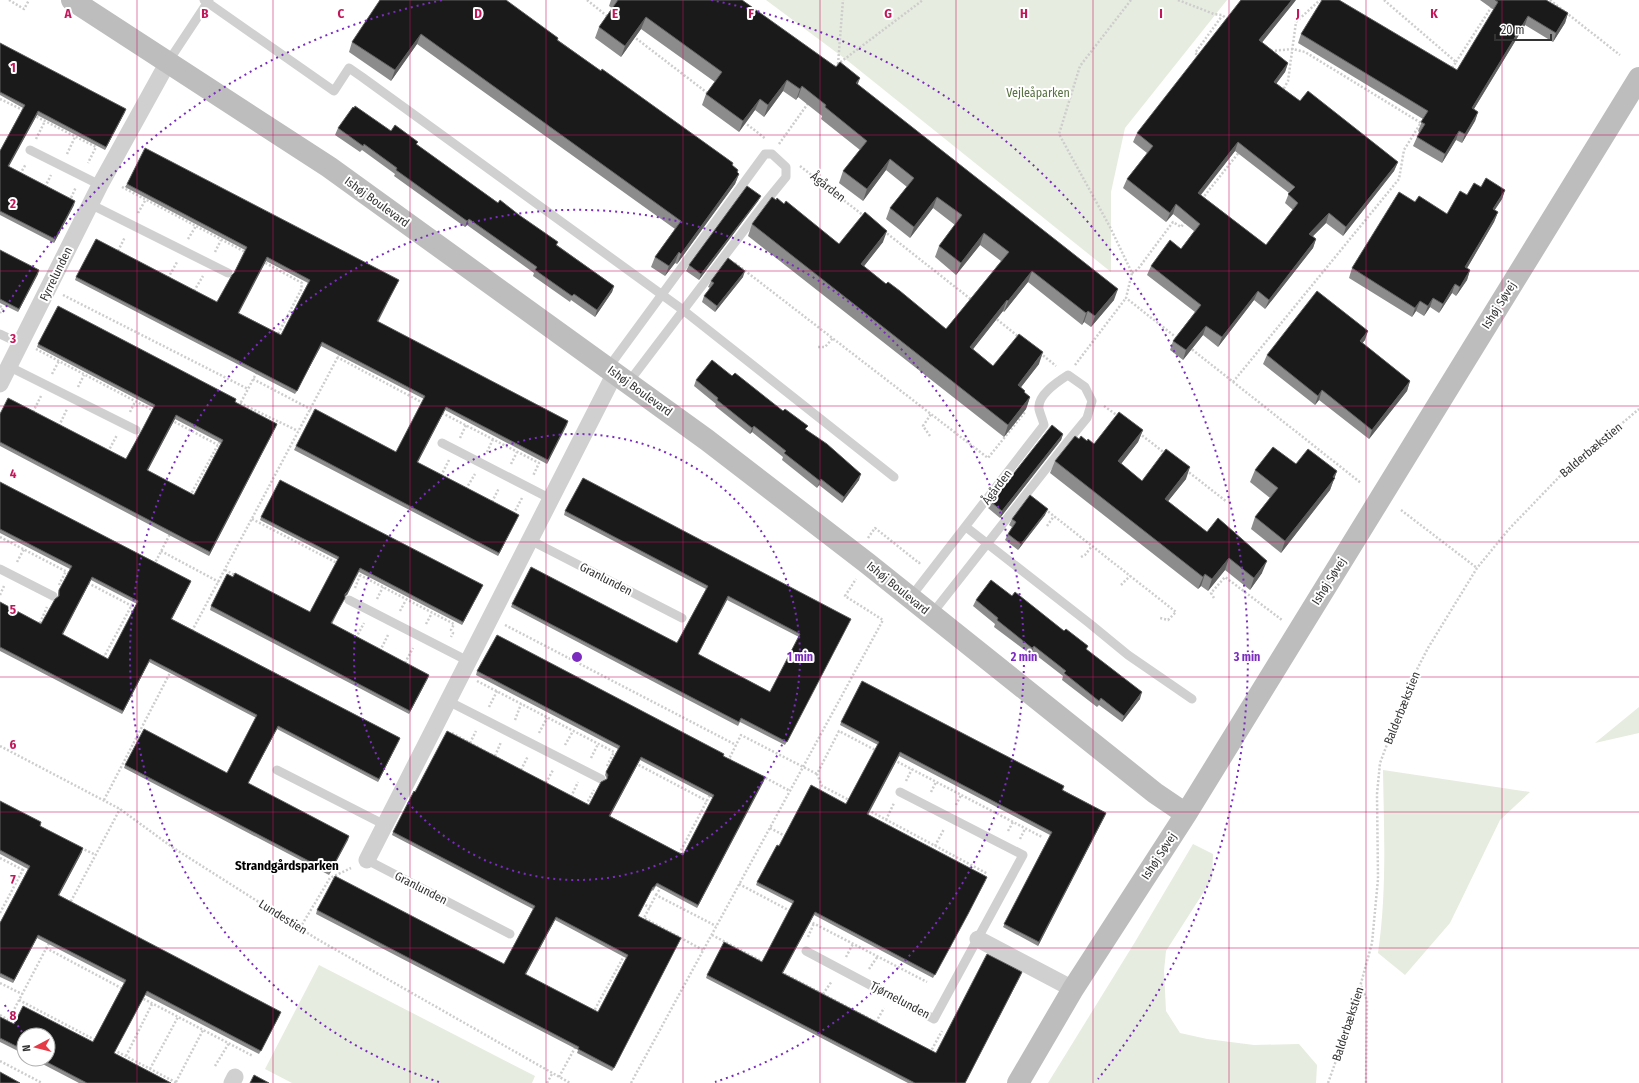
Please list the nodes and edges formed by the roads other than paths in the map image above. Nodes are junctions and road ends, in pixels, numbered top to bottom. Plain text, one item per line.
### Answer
1 (72, 0) edge
2 (207, 1) edge
3 (168, 62) junction
4 (1639, 78) edge
5 (30, 150) road end
6 (100, 185) junction
7 (90, 204) junction
8 (228, 273) dead end
9 (662, 295) junction
10 (683, 310) junction
11 (0, 334) edge
12 (21, 343) junction
13 (10, 367) junction
14 (617, 375) junction
15 (0, 384) edge
16 (136, 430) dead end
17 (442, 443) dead end
18 (894, 477) dead end
19 (551, 498) junction
20 (966, 528) junction
21 (530, 540) junction
22 (987, 544) junction
23 (0, 569) edge
24 (53, 596) dead end
25 (910, 598) junction
26 (349, 600) dead end
27 (931, 615) junction
28 (682, 618) dead end
29 (468, 661) junction
30 (1192, 698) dead end
31 (448, 701) junction
32 (277, 770) dead end
33 (601, 779) dead end
34 (900, 792) dead end
35 (1186, 814) junction
36 (385, 825) junction
37 (367, 860) joint
38 (510, 934) dead end
39 (978, 939) junction
40 (806, 951) dead end
41 (1073, 989) junction
42 (1018, 1083) edge

1 - 3 street, Ishøj Boulevard
2 - 3 lane
2 - 9 lane
3 - 6 street, Fyrrelunden
3 - 14 street, Ishøj Boulevard
4 - 35 street, Ishøj Søvej
5 - 6 lane
6 - 7 street, Fyrrelunden
7 - 8 lane
7 - 12 street, Fyrrelunden
9 - 10 lane
9 - 10 lane
9 - 14 lane
10 - 14 lane
10 - 18 lane
11 - 12 lane
12 - 13 street, Fyrrelunden
13 - 15 street, Fyrrelunden
13 - 16 lane
14 - 19 street
14 - 25 street, Ishøj Boulevard
17 - 19 lane
19 - 21 street
20 - 22 lane
20 - 22 lane, Ågården
20 - 25 lane, Ågården
21 - 28 lane, Granlunden
21 - 29 street
22 - 27 lane
22 - 30 lane
23 - 24 lane
25 - 27 street, Ishøj Boulevard
26 - 29 lane
27 - 35 street, Ishøj Boulevard
29 - 31 street
31 - 33 lane
31 - 36 street
32 - 36 lane
34 - 39 lane, Tjørnelunden
35 - 41 street, Ishøj Søvej
36 - 37 street
37 - 38 lane, Granlunden
39 - 40 lane, Tjørnelunden
39 - 41 street
41 - 42 street, Ishøj Søvej

